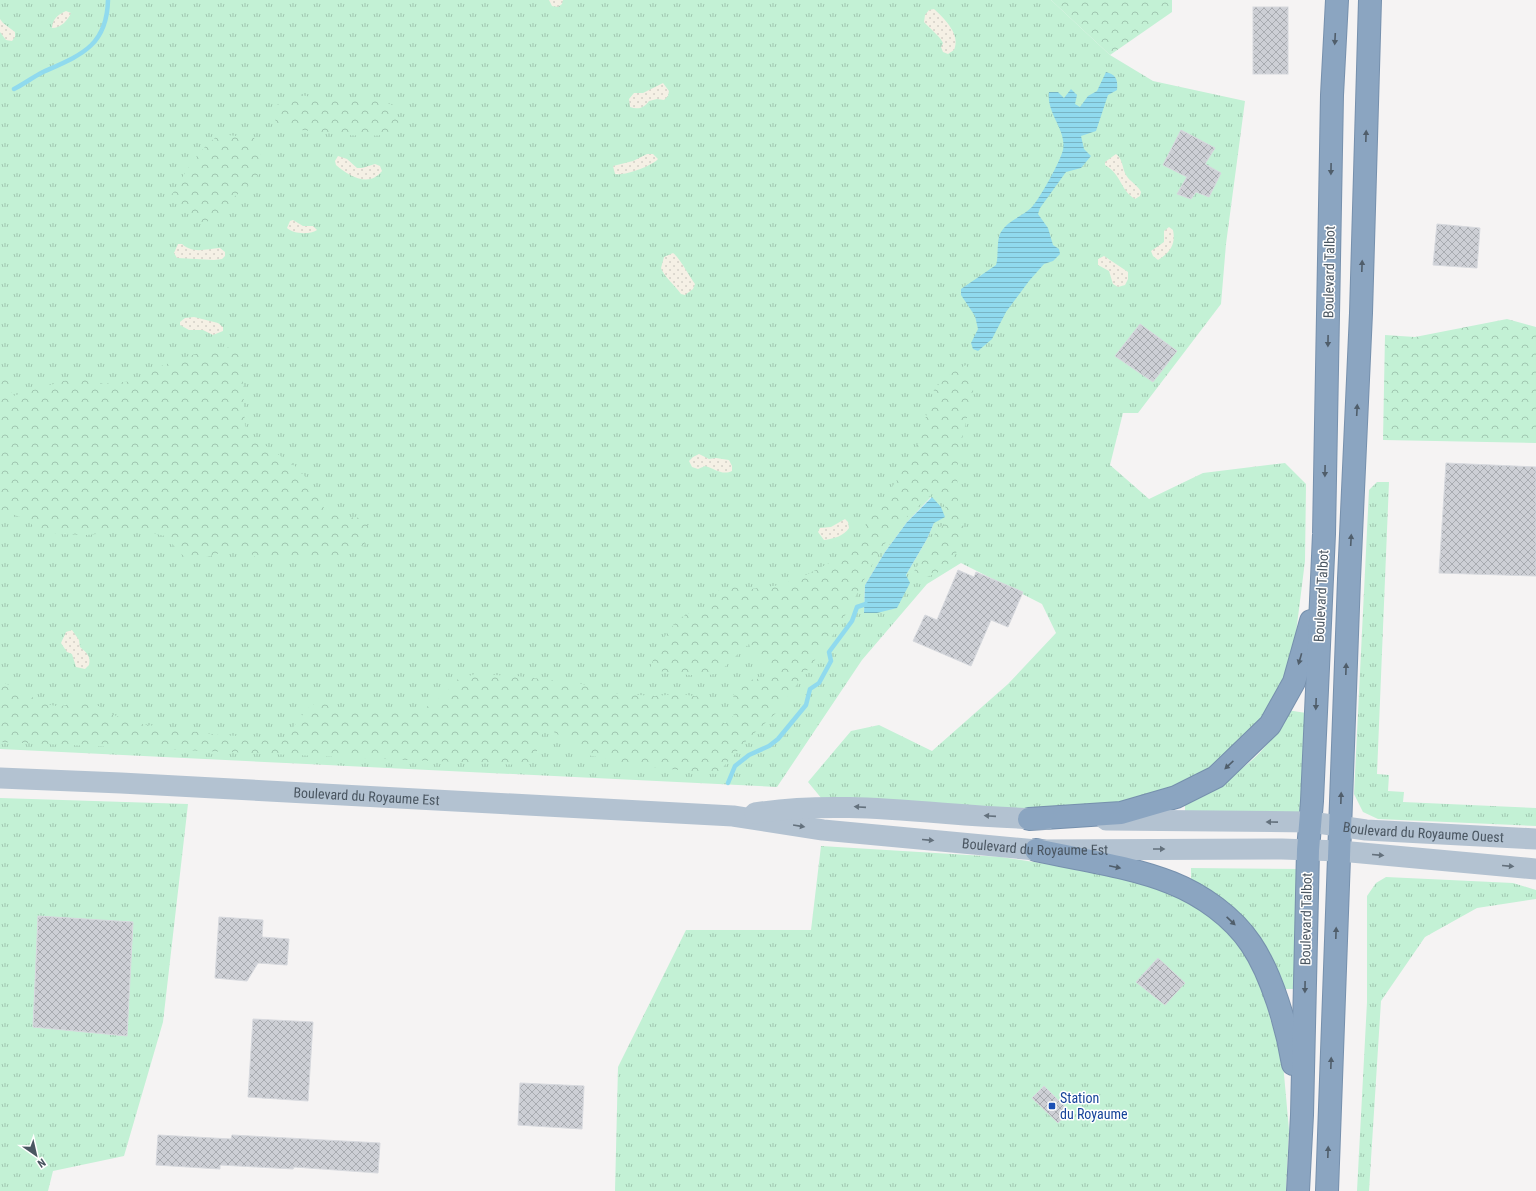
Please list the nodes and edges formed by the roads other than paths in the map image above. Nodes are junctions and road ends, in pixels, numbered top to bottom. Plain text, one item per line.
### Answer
1 (1337, 0) edge
2 (1370, 0) edge
3 (1329, 289) junction
4 (1361, 290) junction
5 (1322, 553) junction
6 (0, 778) edge
7 (732, 816) junction
8 (1029, 819) junction
9 (1311, 822) junction
10 (1340, 826) junction
11 (1536, 839) edge
12 (1036, 850) junction
13 (1308, 850) junction
14 (1340, 852) junction
15 (1536, 868) edge
16 (1302, 1116) junction
17 (1298, 1191) edge
18 (1327, 1191) edge

1 -> 3 highway, Boulevard Talbot
4 -> 2 highway, Boulevard Talbot
3 - 4 highway
3 -> 5 highway, Boulevard Talbot
10 -> 4 highway, Boulevard Talbot
5 -> 8 highway
5 -> 9 highway, Boulevard Talbot
6 - 7 main road, Boulevard du Royaume Est
8 -> 7 main road, Boulevard du Royaume Est
7 -> 12 main road, Boulevard du Royaume Est
9 -> 8 main road, Boulevard du Royaume Est
9 - 10 main road, Boulevard du Royaume Ouest
9 - 13 highway, Boulevard Talbot
10 - 11 main road, Boulevard du Royaume Ouest
10 - 14 highway, Boulevard Talbot
12 -> 13 main road, Boulevard du Royaume Est
12 -> 16 highway
13 - 14 main road, Boulevard du Royaume Est
13 -> 16 highway, Boulevard Talbot
14 -> 15 main road, Boulevard du Royaume Ouest
18 -> 14 highway, Boulevard Talbot
16 - 17 highway, Boulevard Talbot

